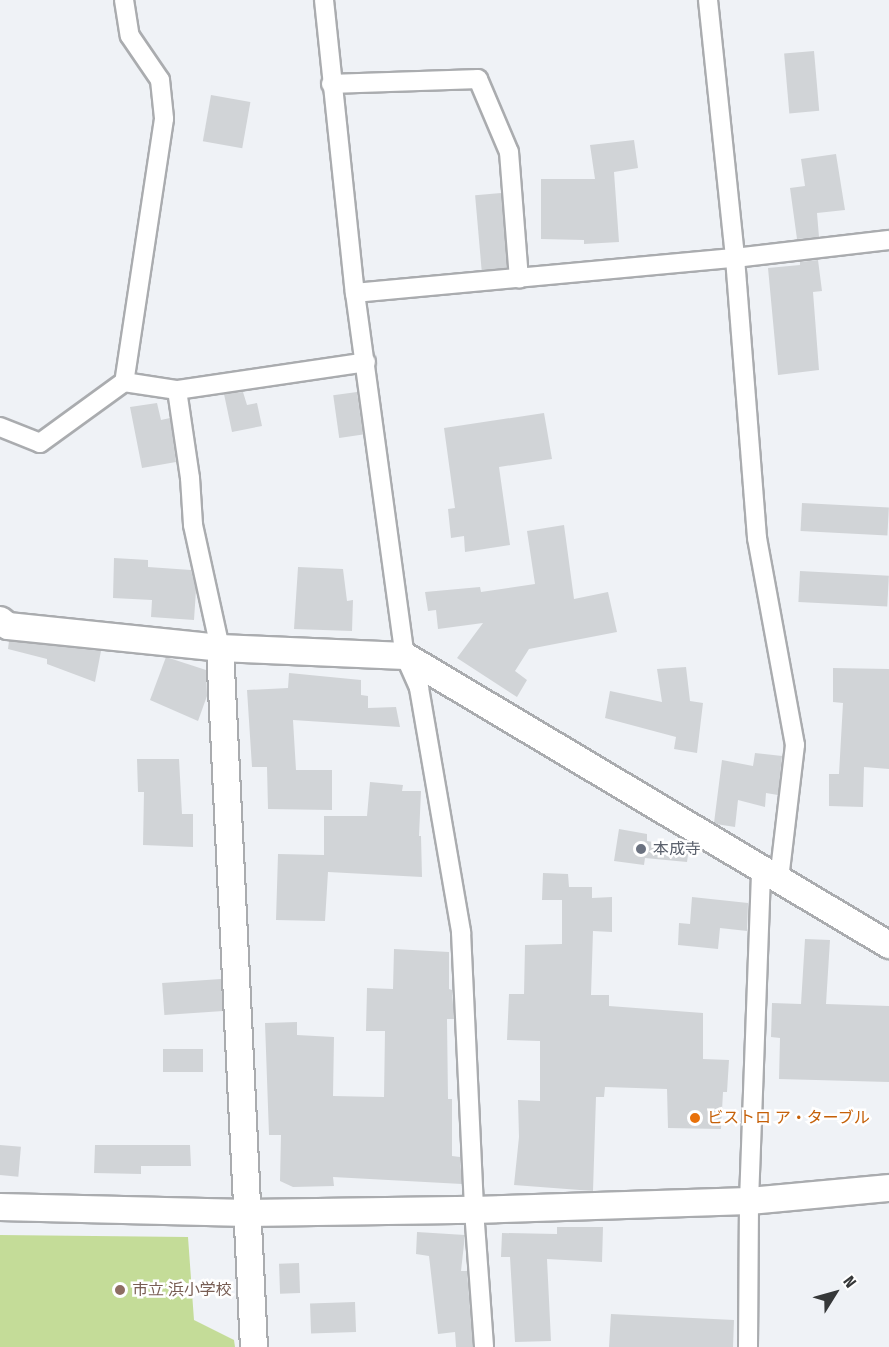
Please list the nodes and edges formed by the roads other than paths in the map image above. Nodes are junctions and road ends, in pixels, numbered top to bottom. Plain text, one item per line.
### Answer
1 (124, 0) edge
2 (324, 0) edge
3 (708, 0) edge
4 (331, 84) junction
5 (889, 240) edge
6 (735, 258) junction
7 (519, 279) junction
8 (354, 292) junction
9 (366, 362) junction
10 (124, 382) junction
11 (177, 390) junction
12 (0, 428) edge
13 (0, 620) edge
14 (220, 648) junction
15 (405, 656) junction
16 (770, 873) junction
17 (889, 945) edge
18 (889, 1188) edge
19 (749, 1201) junction
20 (0, 1207) edge
21 (474, 1210) junction
22 (247, 1213) junction
23 (254, 1347) edge
24 (484, 1347) edge
25 (748, 1347) edge

1 - 10 street
2 - 4 street
3 - 6 street
4 - 7 street
4 - 8 street
5 - 6 street
6 - 7 street
6 - 16 street
7 - 8 street
8 - 9 street
9 - 11 street
9 - 15 street
10 - 11 street
10 - 12 street
11 - 14 street
13 - 14 street
14 - 15 street
14 - 22 street
15 - 16 street
15 - 21 street
16 - 17 street
16 - 19 street
18 - 19 street
19 - 21 street
19 - 25 street
20 - 22 street
21 - 22 street
21 - 24 street
22 - 23 street

